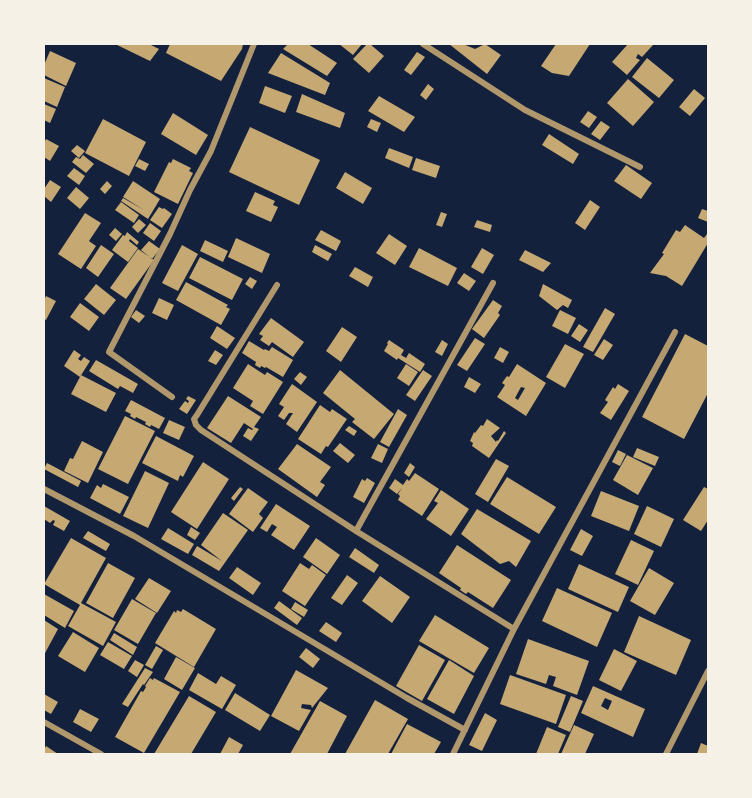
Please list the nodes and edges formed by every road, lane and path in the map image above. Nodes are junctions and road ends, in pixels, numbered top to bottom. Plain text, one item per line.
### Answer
1 (254, 44) edge
2 (423, 44) edge
3 (640, 167) dead end
4 (493, 283) dead end
5 (277, 285) dead end
6 (675, 332) dead end
7 (172, 397) dead end
8 (44, 489) edge
9 (356, 531) junction
10 (514, 629) junction
11 (708, 671) edge
12 (44, 722) edge
13 (465, 730) junction
14 (101, 754) edge
15 (453, 754) edge
16 (666, 754) edge

1 - 7 street
2 - 3 street
4 - 9 street
5 - 9 street
6 - 10 street
8 - 13 street
9 - 10 street
10 - 13 street
11 - 16 street
12 - 14 street
13 - 15 street

